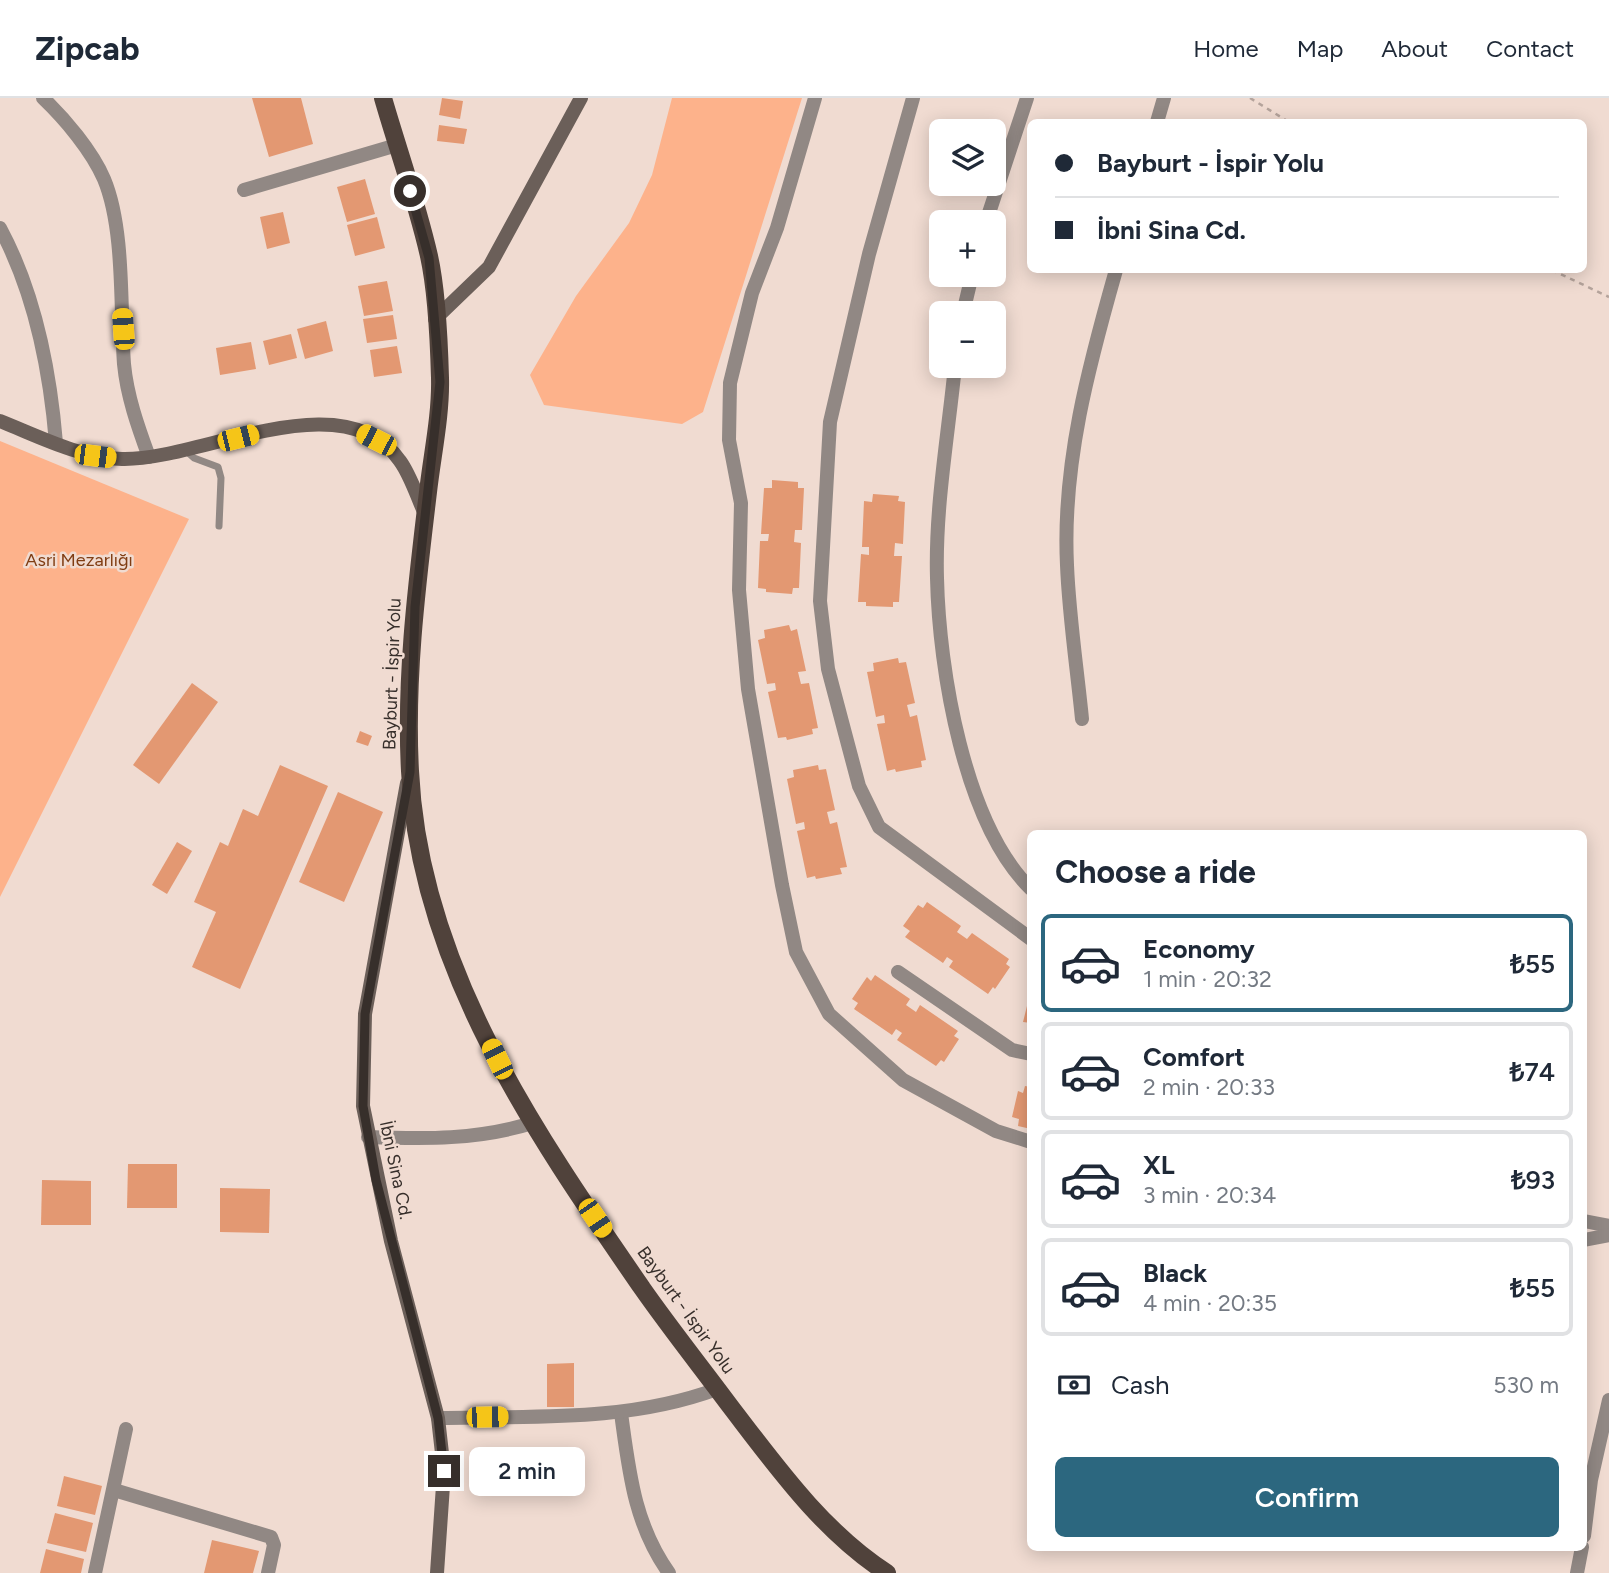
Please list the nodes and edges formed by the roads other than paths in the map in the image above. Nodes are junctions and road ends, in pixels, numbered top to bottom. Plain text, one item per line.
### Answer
1 (43, 98) edge
2 (383, 98) edge
3 (580, 98) edge
4 (815, 98) edge
5 (914, 98) edge
6 (1027, 98) edge
7 (1164, 98) edge
8 (1158, 119) edge
9 (397, 145) junction
10 (244, 190) dead end
11 (990, 210) edge
12 (0, 229) edge
13 (1115, 273) edge
14 (435, 319) junction
15 (954, 378) edge
16 (0, 421) edge
17 (56, 443) junction
18 (184, 449) junction
19 (149, 457) junction
20 (425, 514) junction
21 (219, 526) dead end
22 (1082, 719) dead end
23 (410, 772) junction
24 (1027, 884) edge
25 (1027, 936) edge
26 (898, 972) dead end
27 (1027, 1053) edge
28 (532, 1124) junction
29 (369, 1137) junction
30 (1027, 1141) edge
31 (1587, 1222) edge
32 (1609, 1226) edge
33 (1609, 1235) edge
34 (1587, 1239) edge
35 (718, 1389) junction
36 (1609, 1400) edge
37 (621, 1413) junction
38 (438, 1418) junction
39 (126, 1429) dead end
40 (114, 1490) junction
41 (1587, 1512) edge
42 (1581, 1551) edge
43 (95, 1573) edge
44 (268, 1573) edge
45 (437, 1573) edge
46 (668, 1573) edge
47 (887, 1573) edge
48 (1577, 1573) edge

1 - 19 street
2 - 9 main road, Bayburt - İspir Yolu
3 - 14 main road
4 - 30 street
5 - 25 street
6 - 11 street
7 - 8 street
9 - 10 street
9 - 14 main road, Bayburt - İspir Yolu
12 - 17 street
13 - 22 street
14 - 20 main road, Bayburt - İspir Yolu
15 - 24 street
16 - 17 main road
17 - 19 main road
18 - 19 main road
18 - 20 main road
18 - 21 lane
20 - 23 main road, Bayburt - İspir Yolu
23 - 28 main road, Bayburt - İspir Yolu
23 - 29 main road, İbni Sina Cd.
26 - 27 street
28 - 29 street
28 - 35 main road, Bayburt - İspir Yolu
29 - 38 main road, İbni Sina Cd.
31 - 32 street
33 - 34 street
35 - 37 street
35 - 47 main road, Bayburt - İspir Yolu
36 - 41 street
37 - 38 street
37 - 46 street
38 - 45 main road, İbni Sina Cd.
39 - 40 street
40 - 43 street
40 - 44 street
42 - 48 street

